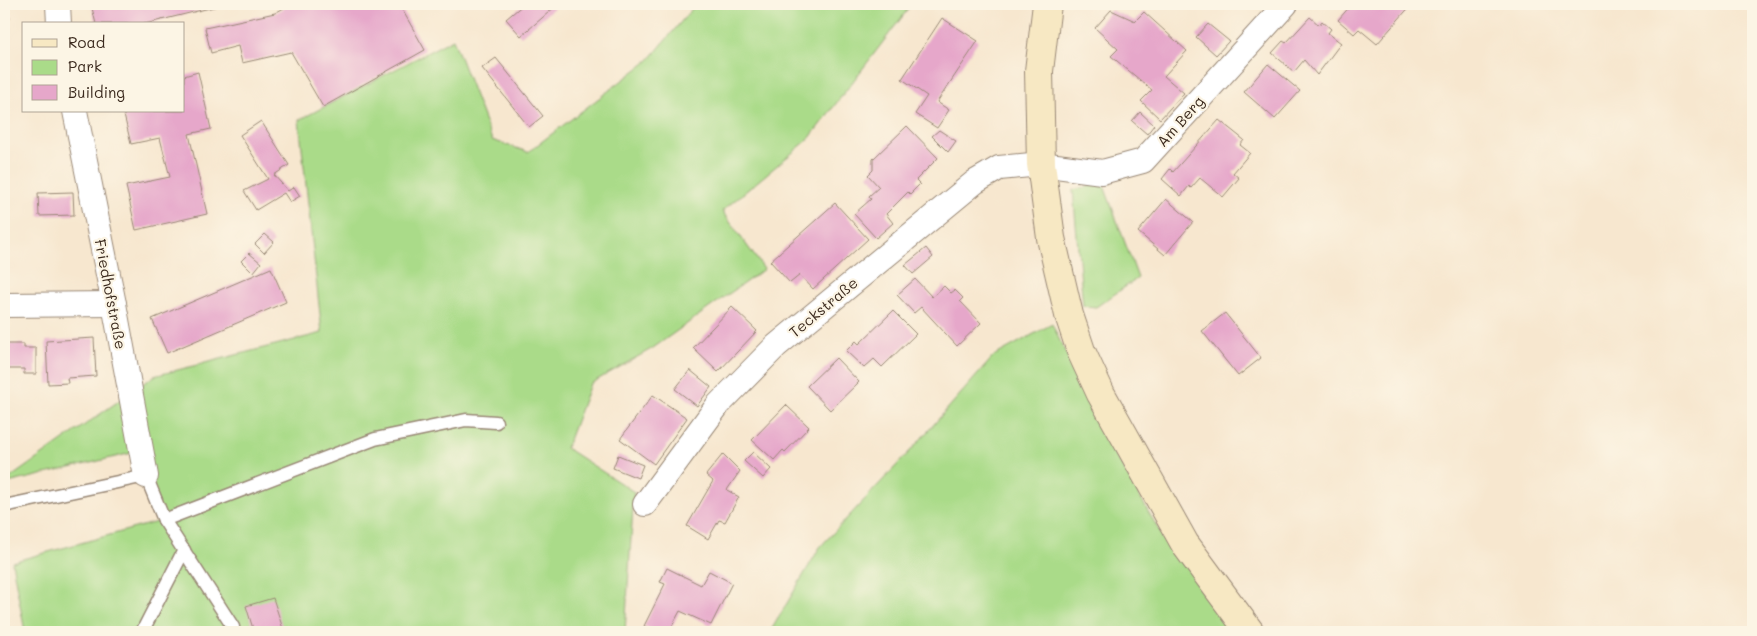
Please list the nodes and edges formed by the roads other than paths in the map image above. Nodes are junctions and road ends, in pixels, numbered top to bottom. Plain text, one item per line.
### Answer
1 (58, 4) edge
2 (1047, 4) edge
3 (1286, 4) edge
4 (59, 22) edge
5 (75, 112) edge
6 (1041, 164) junction
7 (114, 304) junction
8 (4, 305) edge
9 (496, 422) dead end
10 (146, 476) junction
11 (645, 504) dead end
12 (4, 506) edge
13 (164, 520) junction
14 (184, 550) junction
15 (233, 627) dead end
16 (142, 632) edge
17 (1250, 632) edge

1 - 4 street
2 - 6 street
3 - 6 street, Am Berg
5 - 7 street, Friedhofstraße
6 - 11 street, Teckstraße
6 - 17 street
7 - 8 street
7 - 10 street, Friedhofstraße
9 - 13 lane
10 - 12 lane
10 - 13 lane
13 - 14 lane
14 - 15 lane
14 - 16 lane

